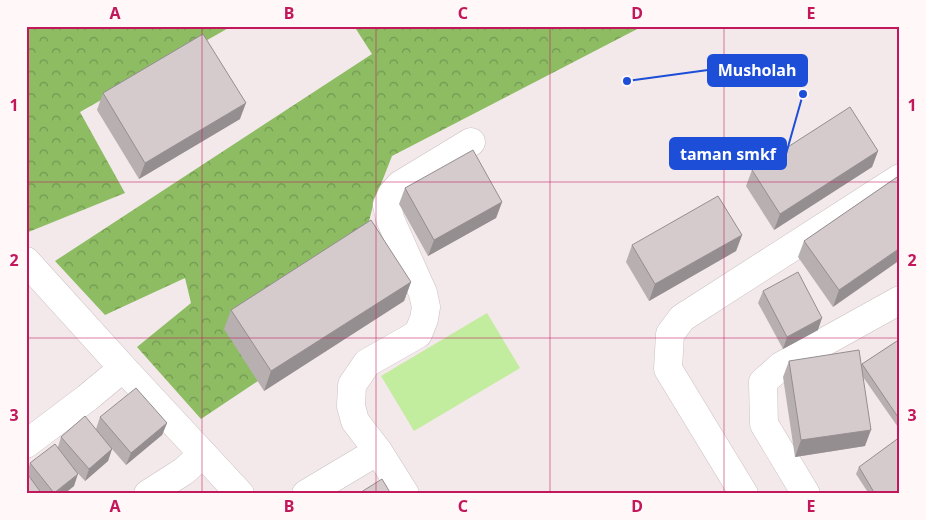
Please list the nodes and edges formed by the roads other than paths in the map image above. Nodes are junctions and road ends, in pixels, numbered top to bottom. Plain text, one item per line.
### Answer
1 (470, 142) dead end
2 (900, 178) edge
3 (26, 261) edge
4 (900, 300) edge
5 (123, 368) junction
6 (26, 444) edge
7 (378, 450) junction
8 (203, 454) junction
9 (148, 494) edge
10 (240, 494) edge
11 (306, 494) edge
12 (405, 494) edge
13 (744, 494) edge
14 (806, 494) edge

1 - 7 street
2 - 13 street
3 - 5 street
4 - 14 street
5 - 6 street
5 - 8 street
7 - 11 street
7 - 12 street
8 - 9 street
8 - 10 street

